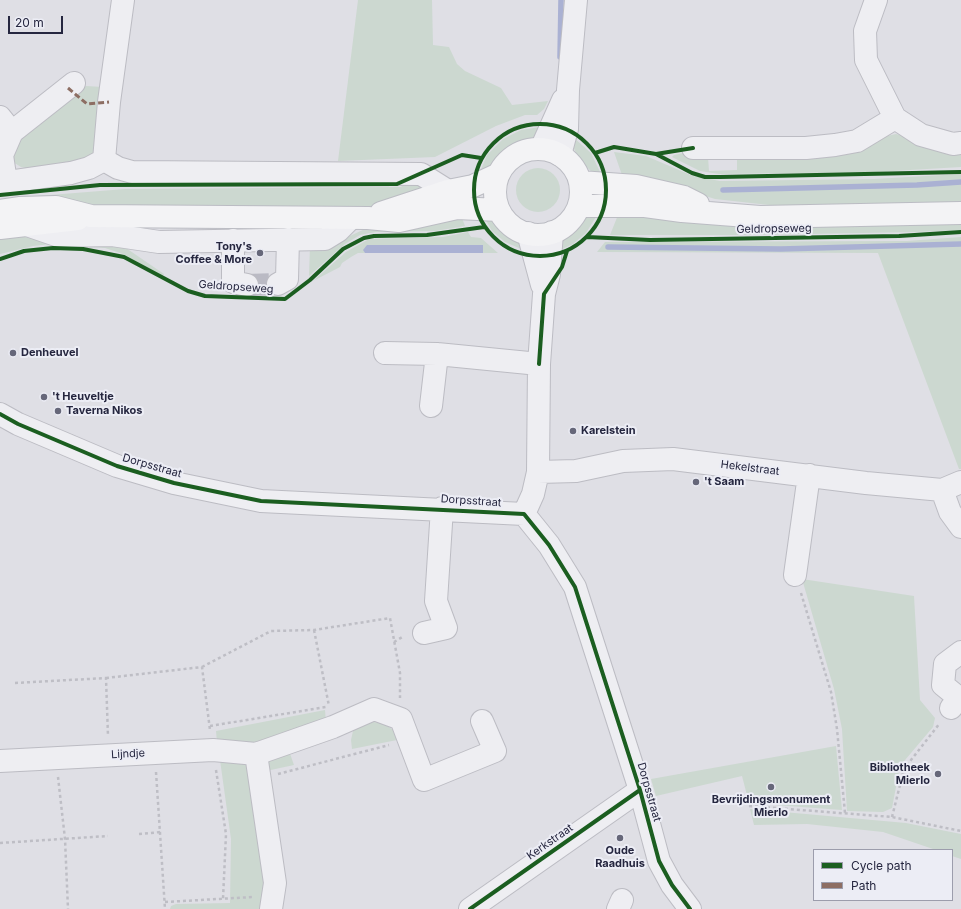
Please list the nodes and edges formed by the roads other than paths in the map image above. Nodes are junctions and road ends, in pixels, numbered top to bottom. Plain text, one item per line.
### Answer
1 (123, 0) edge
2 (576, 0) edge
3 (876, 0) edge
4 (74, 83) dead end
5 (895, 118) junction
6 (6, 125) edge
7 (961, 143) edge
8 (694, 148) dead end
9 (551, 152) junction
10 (104, 160) junction
11 (499, 174) junction
12 (3, 182) edge
13 (580, 182) junction
14 (448, 191) junction
15 (579, 206) junction
16 (499, 210) junction
17 (0, 211) edge
18 (713, 212) junction
19 (961, 213) edge
20 (91, 216) junction
21 (360, 218) junction
22 (27, 225) junction
23 (0, 228) edge
24 (552, 232) junction
25 (528, 233) junction
26 (288, 239) junction
27 (233, 240) junction
28 (278, 284) dead end
29 (247, 285) tunnel mouth
30 (544, 294) junction
31 (385, 353) dead end
32 (436, 354) junction
33 (539, 364) junction
34 (431, 406) dead end
35 (0, 414) edge
36 (538, 472) junction
37 (808, 475) junction
38 (951, 486) edge
39 (442, 508) junction
40 (524, 514) junction
41 (961, 527) edge
42 (795, 575) road end
43 (424, 633) dead end
44 (961, 652) edge
45 (951, 708) road end
46 (482, 721) dead end
47 (256, 754) junction
48 (0, 761) edge
49 (640, 790) junction
50 (272, 902) edge
51 (470, 909) edge
52 (690, 909) edge

1 - 10 street
2 - 9 street
3 - 5 street
4 - 6 street
5 - 7 street
5 - 8 street
6 - 12 street
9 - 11 main road
9 - 13 main road
10 - 12 street
10 - 14 street
11 - 14 main road
11 - 16 main road
13 - 15 main road
13 - 18 main road, Geldropseweg
14 - 21 main road
15 - 18 main road, Geldropseweg
15 - 24 main road
16 - 21 main road
16 - 25 main road
17 - 20 main road
18 - 19 main road, Geldropseweg
20 - 21 main road
20 - 22 main road
21 - 26 street
22 - 23 main road
22 - 27 street
24 - 25 main road
24 - 30 street
25 - 30 street
26 - 27 street
26 - 28 street, Geldropseweg
27 - 29 street, Geldropseweg
30 - 33 street
31 - 32 street
32 - 33 street
32 - 34 street
33 - 36 street
35 - 39 street, Dorpsstraat
36 - 37 street, Hekelstraat
36 - 40 street
37 - 38 street, Hekelstraat
37 - 42 street
38 - 41 street
39 - 40 street, Dorpsstraat
39 - 43 street
40 - 49 street, Dorpsstraat
44 - 45 street
46 - 47 street, Lijndje
47 - 48 street, Lijndje
47 - 50 street
49 - 51 street, Kerkstraat
49 - 52 street, Dorpsstraat

